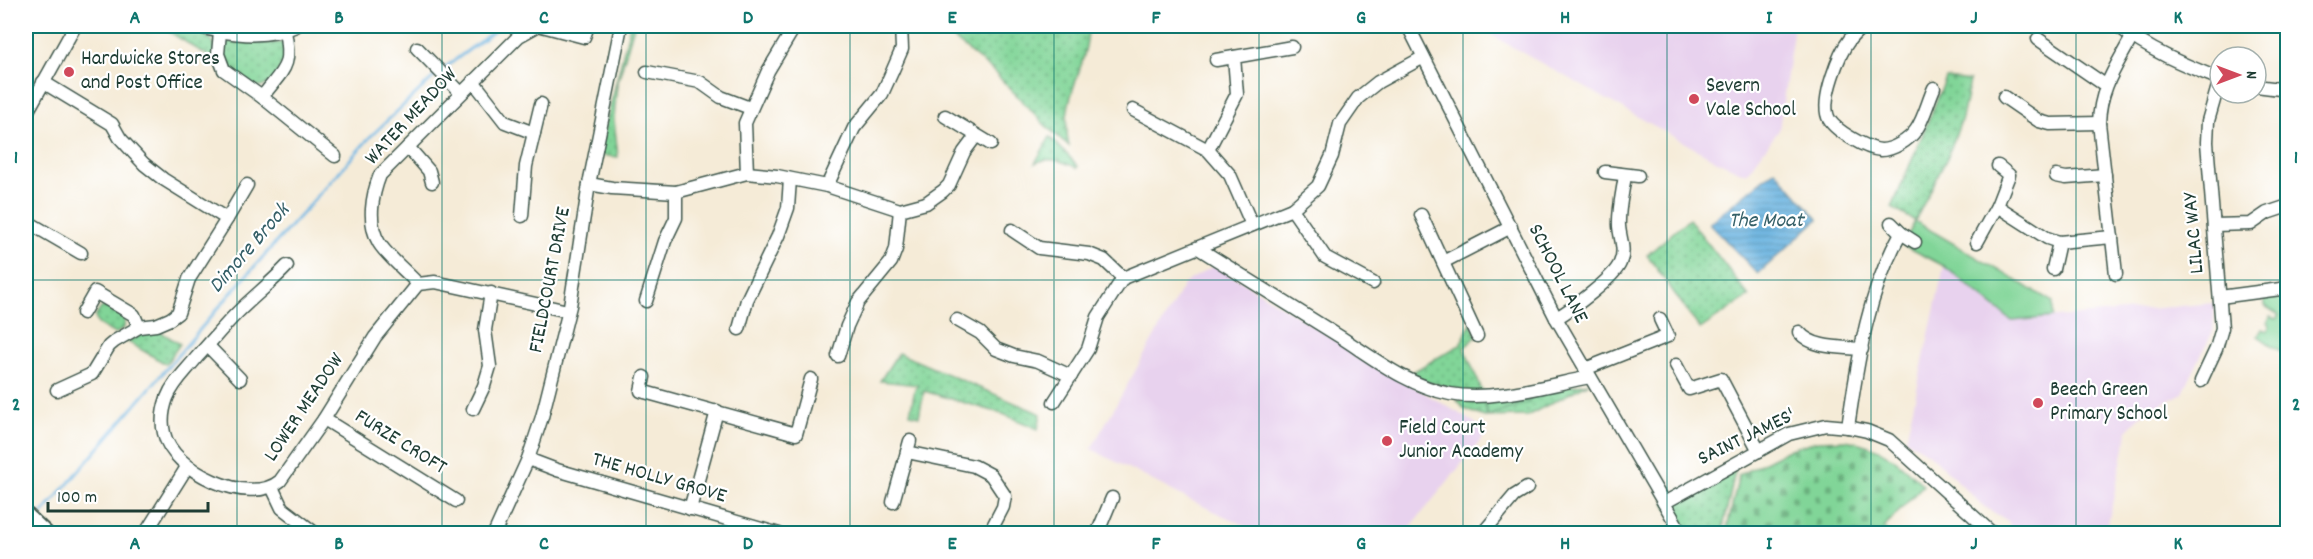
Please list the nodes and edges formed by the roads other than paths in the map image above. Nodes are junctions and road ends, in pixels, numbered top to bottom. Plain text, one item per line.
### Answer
1 (75, 26) edge
2 (195, 26) edge
3 (540, 26) edge
4 (588, 26) edge
5 (621, 26) edge
6 (901, 26) edge
7 (1408, 26) edge
8 (1863, 26) edge
9 (2118, 26) edge
10 (792, 27) edge
11 (290, 28) edge
12 (220, 32) junction
13 (2132, 37) junction
14 (2038, 39) dead end
15 (1292, 47) dead end
16 (417, 48) dead end
17 (1234, 57) junction
18 (1422, 58) junction
19 (1216, 60) dead end
20 (647, 72) dead end
21 (2208, 74) edge
22 (473, 81) junction
23 (43, 82) junction
24 (2106, 85) junction
25 (1934, 88) dead end
26 (2268, 88) edge
27 (2288, 90) edge
28 (461, 93) junction
29 (262, 97) junction
30 (2004, 97) dead end
31 (541, 104) dead end
32 (2213, 105) edge
33 (28, 106) edge
34 (750, 108) junction
35 (1133, 110) dead end
36 (945, 116) dead end
37 (2098, 123) junction
38 (534, 133) junction
39 (976, 136) junction
40 (991, 144) dead end
41 (408, 147) junction
42 (1208, 150) junction
43 (335, 156) dead end
44 (1998, 166) dead end
45 (1605, 172) dead end
46 (747, 174) junction
47 (1625, 175) junction
48 (1638, 176) dead end
49 (2056, 176) dead end
50 (2105, 176) junction
51 (790, 178) junction
52 (432, 182) dead end
53 (589, 184) junction
54 (248, 185) dead end
55 (827, 186) junction
56 (676, 192) junction
57 (1997, 206) junction
58 (2288, 206) edge
59 (1292, 209) junction
60 (900, 210) junction
61 (1421, 215) dead end
62 (522, 216) dead end
63 (227, 219) junction
64 (26, 221) edge
65 (1891, 223) dead end
66 (1252, 225) junction
67 (2214, 225) junction
68 (1511, 227) junction
69 (1012, 231) dead end
70 (1901, 233) junction
71 (2112, 237) junction
72 (1915, 242) dead end
73 (1977, 242) dead end
74 (2059, 242) junction
75 (1198, 248) junction
76 (81, 253) dead end
77 (1443, 262) junction
78 (287, 266) dead end
79 (2053, 269) dead end
80 (2116, 274) dead end
81 (1123, 278) junction
82 (418, 284) junction
83 (1373, 284) dead end
84 (2288, 288) edge
85 (491, 293) junction
86 (2220, 297) junction
87 (646, 301) dead end
88 (568, 311) junction
89 (83, 313) dead end
90 (1556, 318) junction
91 (1660, 319) dead end
92 (957, 320) dead end
93 (139, 327) junction
94 (739, 329) dead end
95 (1799, 332) dead end
96 (1477, 336) dead end
97 (208, 346) junction
98 (1862, 349) junction
99 (838, 357) dead end
100 (1676, 364) dead end
101 (1588, 373) junction
102 (1071, 376) junction
103 (644, 377) dead end
104 (240, 379) dead end
105 (811, 379) dead end
106 (2201, 381) dead end
107 (57, 390) dead end
108 (1054, 402) dead end
109 (473, 409) dead end
110 (717, 411) junction
111 (324, 419) junction
112 (1848, 427) junction
113 (1759, 451) junction
114 (528, 459) junction
115 (187, 467) junction
116 (272, 488) junction
117 (1527, 488) dead end
118 (1112, 498) dead end
119 (456, 501) dead end
120 (893, 501) dead end
121 (1664, 502) junction
122 (690, 509) junction
123 (26, 516) edge
124 (45, 534) edge
125 (145, 534) edge
126 (316, 534) edge
127 (494, 534) edge
128 (779, 534) edge
129 (989, 534) edge
130 (1097, 534) edge
131 (1482, 534) edge
132 (1682, 534) edge
133 (1993, 534) edge

1 - 23 street
2 - 12 street
3 - 4 street, WATER MEADOW
3 - 22 street, WATER MEADOW
5 - 53 street, FIELDCOURT DRIVE
6 - 55 street
7 - 18 street, SCHOOL LANE
8 - 25 street
9 - 13 street
10 - 34 street
11 - 12 street
11 - 29 street
12 - 29 street
13 - 21 street
13 - 24 street
14 - 24 street
15 - 17 street
16 - 28 street
17 - 19 street
17 - 42 street
18 - 59 street
18 - 68 street, SCHOOL LANE
20 - 34 street
22 - 28 street, WATER MEADOW
22 - 38 street
23 - 33 street
23 - 63 street
24 - 37 street
26 - 27 street
28 - 41 street, WATER MEADOW
29 - 43 street
30 - 37 street
31 - 38 street
32 - 67 street, LILAC WAY
34 - 46 street
35 - 42 street
36 - 39 street
37 - 50 street
38 - 62 street
39 - 40 street
39 - 60 street
41 - 52 street
41 - 82 street, WATER MEADOW
42 - 66 street
44 - 57 street
45 - 47 street
46 - 51 street
46 - 56 street
47 - 48 street
47 - 90 street
49 - 50 street
50 - 71 street
51 - 55 street
51 - 94 street
53 - 56 street
53 - 88 street, FIELDCOURT DRIVE
54 - 63 street
55 - 60 street
56 - 87 street
57 - 73 street
57 - 74 street
58 - 67 street
59 - 66 street
59 - 83 street
60 - 99 street
61 - 77 street
63 - 93 street
64 - 76 street
65 - 70 street
66 - 75 street
67 - 86 street, LILAC WAY
68 - 77 street
68 - 90 street, SCHOOL LANE
69 - 81 street
70 - 72 street
70 - 98 street
71 - 74 street
71 - 80 street
74 - 79 street
75 - 81 street
75 - 101 street
77 - 96 street
78 - 97 street, LOWER MEADOW
81 - 102 street
82 - 85 street
82 - 111 street, LOWER MEADOW
84 - 86 street
85 - 88 street
85 - 109 street
86 - 106 street, LILAC WAY
88 - 114 street, FIELDCOURT DRIVE
89 - 93 street
90 - 101 street, SCHOOL LANE
91 - 101 street
92 - 102 street
93 - 107 street
95 - 98 street
97 - 104 street
97 - 115 street, LOWER MEADOW
98 - 112 street
100 - 113 street
101 - 121 street, SCHOOL LANE
102 - 108 street
103 - 110 street
105 - 110 street
110 - 122 street
111 - 116 street, LOWER MEADOW
111 - 119 street, FURZE CROFT
112 - 113 street, SAINT JAMES'
112 - 133 street, SAINT JAMES'
113 - 121 street, SAINT JAMES'
114 - 122 street, THE HOLLY GROVE
114 - 127 street, FIELDCOURT DRIVE
115 - 116 street, LOWER MEADOW
115 - 125 street
116 - 126 street
117 - 131 street
118 - 130 street
120 - 129 street
121 - 132 street, SCHOOL LANE
122 - 128 street, THE HOLLY GROVE
123 - 124 main road

